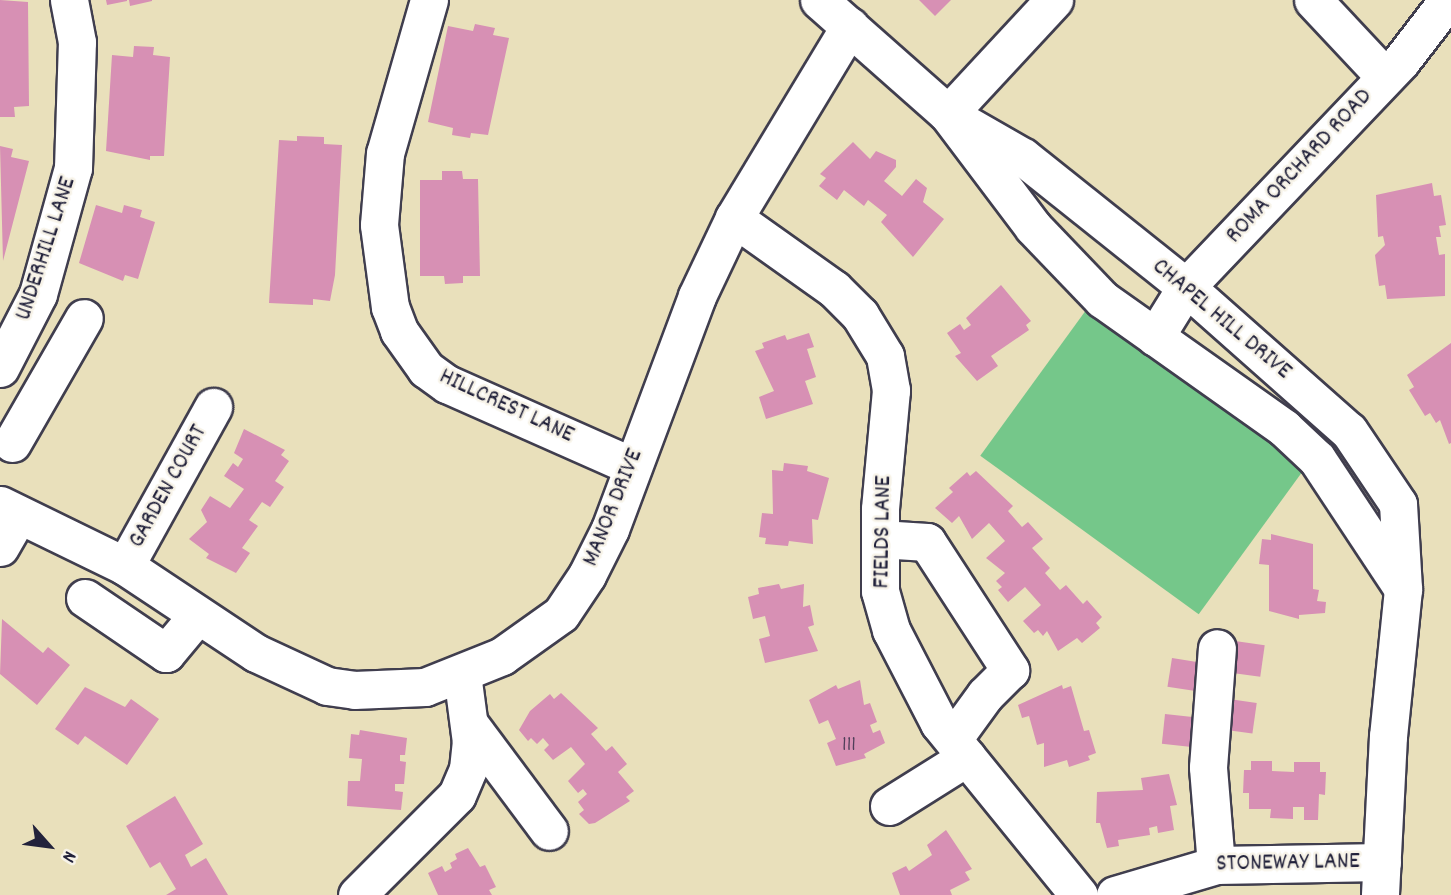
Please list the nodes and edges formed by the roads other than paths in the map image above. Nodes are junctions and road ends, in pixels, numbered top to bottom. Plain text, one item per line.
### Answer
1 (69, 0) edge
2 (429, 0) edge
3 (819, 0) edge
4 (1054, 0) edge
5 (1313, 0) edge
6 (1447, 10) edge
7 (850, 26) junction
8 (1385, 77) junction
9 (948, 114) junction
10 (734, 218) junction
11 (1186, 287) junction
12 (84, 318) dead end
13 (1155, 337) junction
14 (0, 368) edge
15 (0, 388) edge
16 (213, 407) dead end
17 (35, 408) junction
18 (12, 443) dead end
19 (632, 466) junction
20 (6, 523) edge
21 (880, 539) junction
22 (125, 566) junction
23 (1403, 589) junction
24 (85, 598) dead end
25 (197, 616) junction
26 (1217, 648) dead end
27 (462, 674) junction
28 (471, 725) junction
29 (960, 748) junction
30 (888, 806) dead end
31 (549, 831) dead end
32 (1216, 865) junction
33 (1381, 878) edge
34 (357, 895) edge
35 (1079, 895) edge
36 (1115, 895) edge

1 - 14 street, UNDERHILL LANE
2 - 19 street, HILLCREST LANE
3 - 7 street, CHAPEL HILL DRIVE
4 - 9 street
5 - 8 street
6 - 8 street, ROMA ORCHARD ROAD
7 - 9 street, CHAPEL HILL DRIVE
7 - 10 street, MANOR DRIVE
8 - 11 street, ROMA ORCHARD ROAD
9 - 11 street, CHAPEL HILL DRIVE
9 - 13 street, CHAPEL HILL DRIVE
10 - 19 street, MANOR DRIVE
10 - 21 street, FIELDS LANE
11 - 13 street, ROMA ORCHARD ROAD
11 - 23 street, CHAPEL HILL DRIVE
12 - 17 street
13 - 23 street, CHAPEL HILL DRIVE
15 - 17 street
16 - 22 street, GARDEN COURT
17 - 18 street
19 - 27 street, MANOR DRIVE
20 - 22 street, MANOR DRIVE
21 - 29 street, FIELDS LANE
21 - 29 street
22 - 25 street, MANOR DRIVE
23 - 33 street, CHAPEL HILL DRIVE
24 - 25 street
25 - 27 street, MANOR DRIVE
26 - 32 street
27 - 28 street
28 - 31 street
28 - 34 street
29 - 30 street
29 - 35 street, FIELDS LANE
32 - 33 street, STONEWAY LANE
32 - 36 street, STONEWAY LANE

